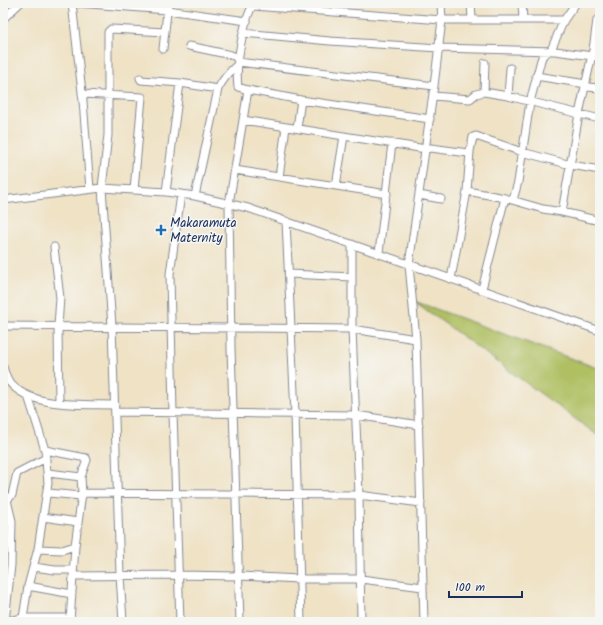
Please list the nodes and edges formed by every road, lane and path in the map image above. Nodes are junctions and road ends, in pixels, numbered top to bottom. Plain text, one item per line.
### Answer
1 (20, 3) edge
2 (72, 3) edge
3 (76, 3) edge
4 (441, 3) edge
5 (471, 3) edge
6 (522, 3) edge
7 (576, 3) edge
8 (254, 4) edge
9 (167, 7) edge
10 (3, 19) edge
11 (442, 20) junction
12 (472, 20) junction
13 (523, 20) junction
14 (564, 20) junction
15 (597, 20) dead end
16 (247, 21) junction
17 (165, 32) junction
18 (243, 33) junction
19 (189, 46) dead end
20 (439, 48) junction
21 (163, 49) dead end
22 (551, 50) junction
23 (592, 56) junction
24 (600, 57) edge
25 (238, 63) junction
26 (485, 63) dead end
27 (510, 68) dead end
28 (536, 76) junction
29 (140, 78) dead end
30 (180, 83) junction
31 (586, 85) junction
32 (434, 86) junction
33 (600, 88) edge
34 (218, 89) junction
35 (248, 90) junction
36 (484, 92) junction
37 (82, 94) junction
38 (108, 96) junction
39 (433, 96) junction
40 (508, 96) junction
41 (302, 100) junction
42 (530, 102) junction
43 (580, 114) junction
44 (430, 119) junction
45 (600, 119) edge
46 (243, 120) junction
47 (286, 127) junction
48 (297, 128) junction
49 (344, 136) junction
50 (392, 143) junction
51 (426, 149) junction
52 (470, 152) junction
53 (522, 152) junction
54 (571, 165) junction
55 (235, 170) junction
56 (600, 170) edge
57 (279, 177) junction
58 (336, 186) junction
59 (102, 188) junction
60 (90, 189) junction
61 (134, 190) junction
62 (467, 191) junction
63 (166, 192) junction
64 (181, 194) junction
65 (386, 194) junction
66 (419, 195) junction
67 (195, 196) junction
68 (441, 198) dead end
69 (505, 198) junction
70 (3, 200) edge
71 (513, 200) junction
72 (229, 204) junction
73 (562, 212) junction
74 (286, 221) junction
75 (600, 221) edge
76 (352, 244) junction
77 (54, 247) dead end
78 (379, 253) junction
79 (408, 265) junction
80 (288, 274) junction
81 (352, 277) junction
82 (451, 279) junction
83 (482, 289) junction
84 (3, 326) edge
85 (58, 326) junction
86 (112, 326) junction
87 (171, 327) junction
88 (231, 328) junction
89 (291, 329) junction
90 (352, 329) junction
91 (600, 331) edge
92 (416, 339) junction
93 (3, 367) edge
94 (28, 396) junction
95 (59, 403) junction
96 (115, 408) junction
97 (173, 413) junction
98 (234, 414) junction
99 (295, 414) junction
100 (356, 415) junction
101 (419, 425) junction
102 (45, 450) junction
103 (46, 458) junction
104 (48, 473) junction
105 (82, 477) junction
106 (3, 492) edge
107 (48, 493) junction
108 (118, 494) junction
109 (176, 494) junction
110 (82, 495) junction
111 (236, 495) junction
112 (297, 495) junction
113 (359, 495) junction
114 (7, 500) junction
115 (421, 503) junction
116 (43, 517) junction
117 (12, 521) junction
118 (3, 522) edge
119 (78, 522) junction
120 (75, 546) junction
121 (38, 549) junction
122 (11, 565) junction
123 (3, 566) edge
124 (34, 567) junction
125 (73, 573) junction
126 (120, 575) junction
127 (178, 575) junction
128 (239, 576) junction
129 (299, 579) junction
130 (361, 579) junction
131 (28, 586) junction
132 (423, 587) junction
133 (72, 594) junction
134 (24, 620) edge
135 (70, 620) edge
136 (5, 622) edge
137 (123, 622) edge
138 (180, 622) edge
139 (240, 622) edge
140 (301, 622) edge
141 (361, 622) edge
142 (424, 622) edge

1 - 10 street
2 - 37 street
3 - 9 street
4 - 11 street
5 - 12 street
6 - 13 street
7 - 14 street
8 - 11 street
8 - 16 street
9 - 16 street
9 - 17 street
11 - 12 street
11 - 20 street
12 - 13 street
13 - 14 street
14 - 22 street
15 - 23 street
16 - 18 street
17 - 21 street
17 - 38 street
18 - 20 street
18 - 25 street
19 - 25 street
20 - 22 street
20 - 32 street
22 - 23 street
22 - 28 street
23 - 24 street
23 - 31 street
25 - 32 street
25 - 34 street
25 - 35 street
26 - 36 street
27 - 40 street
28 - 31 street
28 - 42 street
29 - 30 street
30 - 34 street
30 - 63 street
31 - 33 street
31 - 43 street
32 - 39 street
34 - 67 street
35 - 41 street
35 - 46 street
36 - 39 street
36 - 40 street
37 - 38 street
37 - 60 street
38 - 59 street
38 - 61 street
39 - 44 street
40 - 42 street
41 - 44 street
41 - 48 street
42 - 43 street
42 - 53 street
43 - 45 street
43 - 54 street
44 - 51 street
46 - 47 street
46 - 55 street
47 - 48 street
47 - 57 street
48 - 49 street
49 - 50 street
49 - 58 street
50 - 51 street
50 - 65 street
51 - 52 street
51 - 66 street
52 - 53 street
52 - 62 street
53 - 54 street
53 - 71 street
54 - 56 street
54 - 73 street
55 - 57 street
55 - 72 street
57 - 58 street
58 - 65 street
59 - 60 street
59 - 61 street
59 - 86 street
60 - 70 street
61 - 63 street
62 - 69 street
62 - 82 street
63 - 64 street
64 - 67 street
64 - 87 street
65 - 78 street
66 - 68 street
66 - 79 street
67 - 72 street
69 - 71 street
69 - 83 street
71 - 73 street
72 - 74 street
72 - 88 street
73 - 75 street
74 - 76 street
74 - 80 street
76 - 78 street
76 - 81 street
77 - 85 street
78 - 79 street
79 - 82 street
79 - 92 street
80 - 81 street
80 - 89 street
81 - 90 street
82 - 83 street
83 - 91 street
84 - 85 street
85 - 86 street
85 - 95 street
86 - 87 street
86 - 96 street
87 - 88 street
87 - 97 street
88 - 89 street
88 - 98 street
89 - 90 street
89 - 99 street
90 - 92 street
90 - 100 street
92 - 101 street
93 - 94 street
94 - 95 street
94 - 102 street
95 - 96 street
96 - 97 street
96 - 108 street
97 - 98 street
97 - 109 street
98 - 99 street
98 - 111 street
99 - 100 street
99 - 112 street
100 - 101 street
100 - 113 street
101 - 115 street
102 - 103 street
102 - 105 street
103 - 104 street
103 - 114 street
104 - 105 street
104 - 107 street
105 - 110 street
106 - 114 street
107 - 110 street
107 - 116 street
108 - 109 street
108 - 110 street
108 - 126 street
109 - 111 street
109 - 127 street
110 - 119 street
111 - 112 street
111 - 128 street
112 - 113 street
112 - 129 street
113 - 115 street
113 - 130 street
114 - 117 street
115 - 132 street
116 - 119 street
116 - 121 street
117 - 118 street
117 - 122 street
119 - 120 street
120 - 121 street
120 - 125 street
121 - 124 street
122 - 123 street
122 - 136 street
124 - 125 street
124 - 131 street
125 - 126 street
125 - 133 street
126 - 127 street
126 - 137 street
127 - 128 street
127 - 138 street
128 - 129 street
128 - 139 street
129 - 130 street
129 - 140 street
130 - 132 street
130 - 141 street
131 - 133 street
131 - 134 street
132 - 142 street
133 - 135 street
134 - 135 street
134 - 136 street

